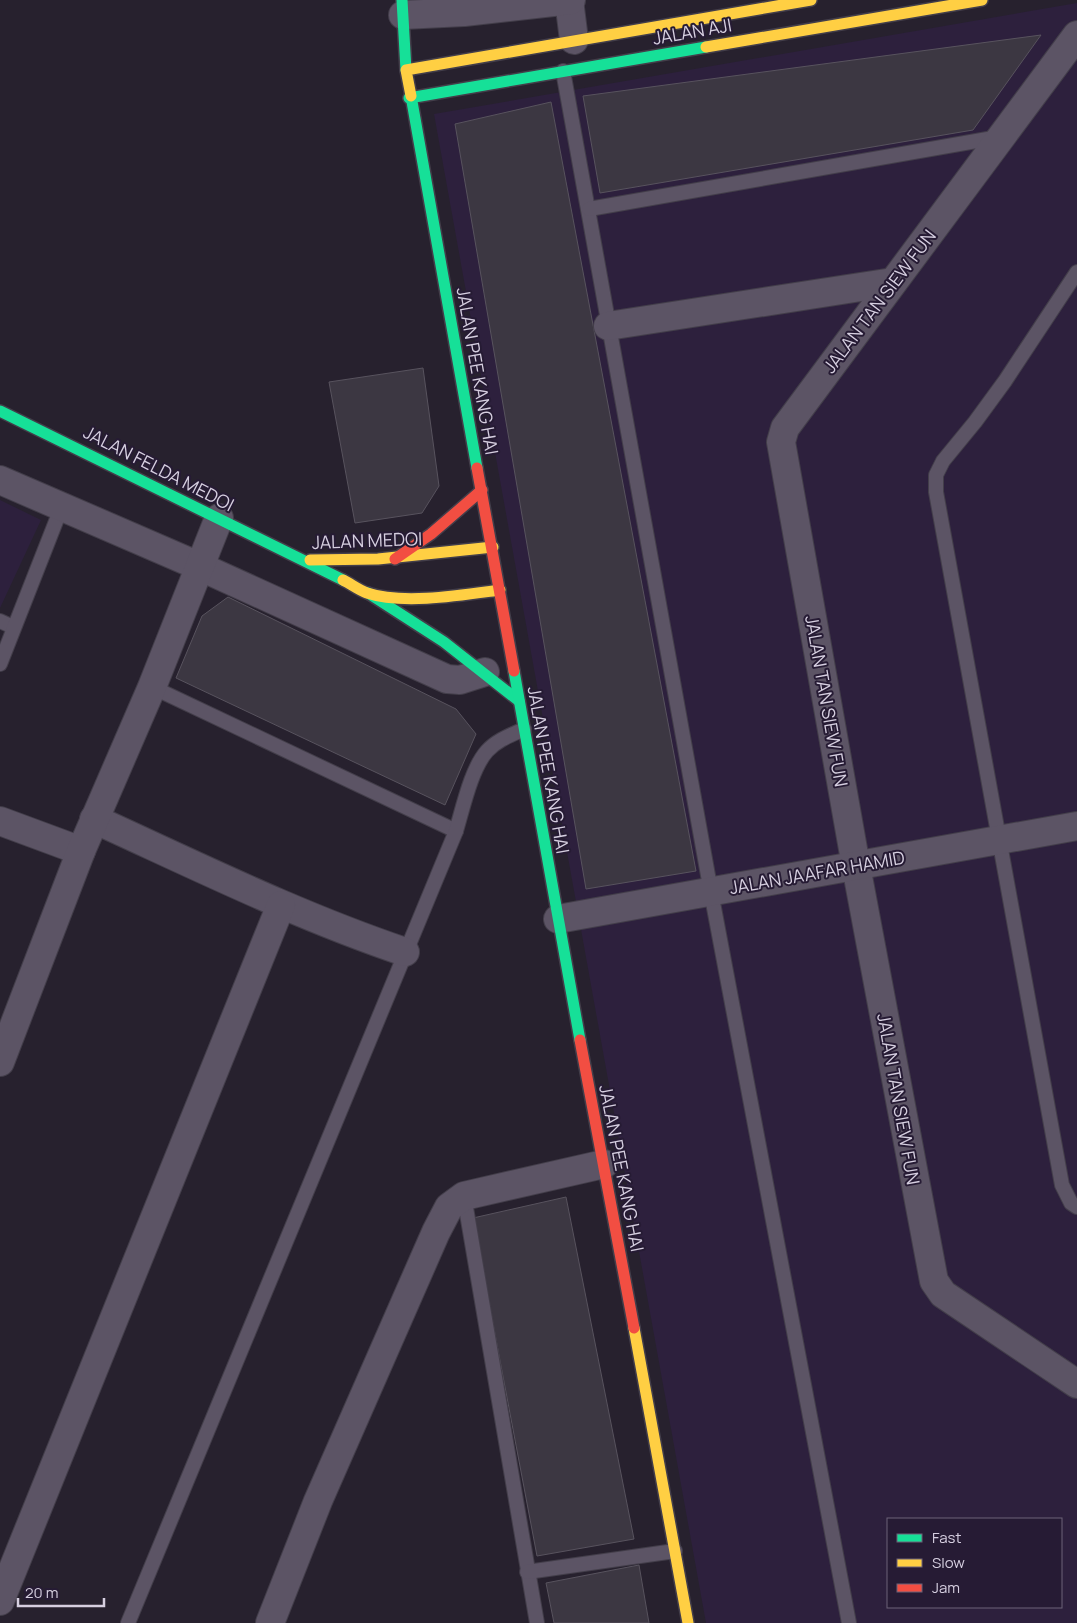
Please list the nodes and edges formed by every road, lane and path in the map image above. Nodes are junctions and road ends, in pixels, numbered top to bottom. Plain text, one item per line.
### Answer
1 (570, 0) edge
2 (811, 0) edge
3 (982, 0) edge
4 (403, 8) edge
5 (1077, 35) edge
6 (574, 40) junction
7 (406, 70) junction
8 (563, 71) junction
9 (409, 98) junction
10 (1001, 136) junction
11 (589, 209) junction
12 (1077, 272) edge
13 (893, 282) junction
14 (608, 326) junction
15 (0, 411) edge
16 (0, 480) edge
17 (482, 490) junction
18 (62, 506) junction
19 (219, 518) junction
20 (493, 547) junction
21 (395, 559) junction
22 (301, 560) junction
23 (201, 567) junction
24 (500, 590) junction
25 (368, 593) junction
26 (6, 624) edge
27 (0, 664) edge
28 (485, 672) junction
29 (152, 687) junction
30 (519, 701) junction
31 (524, 730) junction
32 (94, 819) junction
33 (0, 821) edge
34 (1077, 826) edge
35 (456, 831) junction
36 (999, 840) junction
37 (81, 851) junction
38 (856, 866) junction
39 (711, 892) junction
40 (281, 905) junction
41 (558, 919) junction
42 (405, 952) junction
43 (0, 1062) edge
44 (604, 1164) junction
45 (464, 1196) junction
46 (1077, 1207) edge
47 (1077, 1384) edge
48 (675, 1552) junction
49 (527, 1572) junction
50 (0, 1601) edge
51 (128, 1623) edge
52 (270, 1623) edge
53 (537, 1623) edge
54 (688, 1623) edge
55 (850, 1623) edge

1 - 4 street
1 - 6 street
2 - 6 main road, JALAN AJI
3 - 8 main road, JALAN AJI
4 - 7 main road, JALAN PEE KANG HAI
5 - 10 street, JALAN TAN SIEW FUN
6 - 7 main road, JALAN AJI
7 - 9 main road, JALAN PEE KANG HAI
8 - 9 main road, JALAN AJI
8 - 11 lane
9 - 17 main road, JALAN PEE KANG HAI
10 - 11 lane
10 - 13 street, JALAN TAN SIEW FUN
11 - 14 lane
12 - 36 lane
13 - 14 street
13 - 38 street, JALAN TAN SIEW FUN
14 - 39 lane
15 - 19 main road, JALAN FELDA MEDOI
16 - 18 street
17 - 20 main road, JALAN PEE KANG HAI
17 - 21 main road
18 - 23 street
18 - 26 lane
19 - 22 main road, JALAN FELDA MEDOI
19 - 23 street
20 - 21 main road, JALAN MEDOI
20 - 24 main road, JALAN PEE KANG HAI
21 - 22 main road, JALAN MEDOI
22 - 25 main road, JALAN MEDOI
23 - 28 street
23 - 29 street
24 - 25 main road, JALAN MEDOI
24 - 30 main road, JALAN PEE KANG HAI
25 - 28 main road
26 - 27 lane
28 - 30 main road
29 - 32 street
29 - 35 lane
30 - 31 main road, JALAN PEE KANG HAI
31 - 35 lane
31 - 41 main road, JALAN PEE KANG HAI
32 - 37 street
32 - 40 street
33 - 37 street
34 - 36 street, JALAN JAAFAR HAMID
35 - 42 lane
36 - 38 street, JALAN JAAFAR HAMID
36 - 46 lane
37 - 43 street
38 - 39 street, JALAN JAAFAR HAMID
38 - 47 street, JALAN TAN SIEW FUN
39 - 41 street, JALAN JAAFAR HAMID
39 - 55 lane
40 - 42 street
40 - 50 street
41 - 44 main road, JALAN PEE KANG HAI
42 - 51 lane
44 - 45 street
44 - 48 main road, JALAN PEE KANG HAI
45 - 49 lane
45 - 52 street
48 - 49 lane
48 - 54 main road, JALAN PEE KANG HAI
49 - 53 lane

